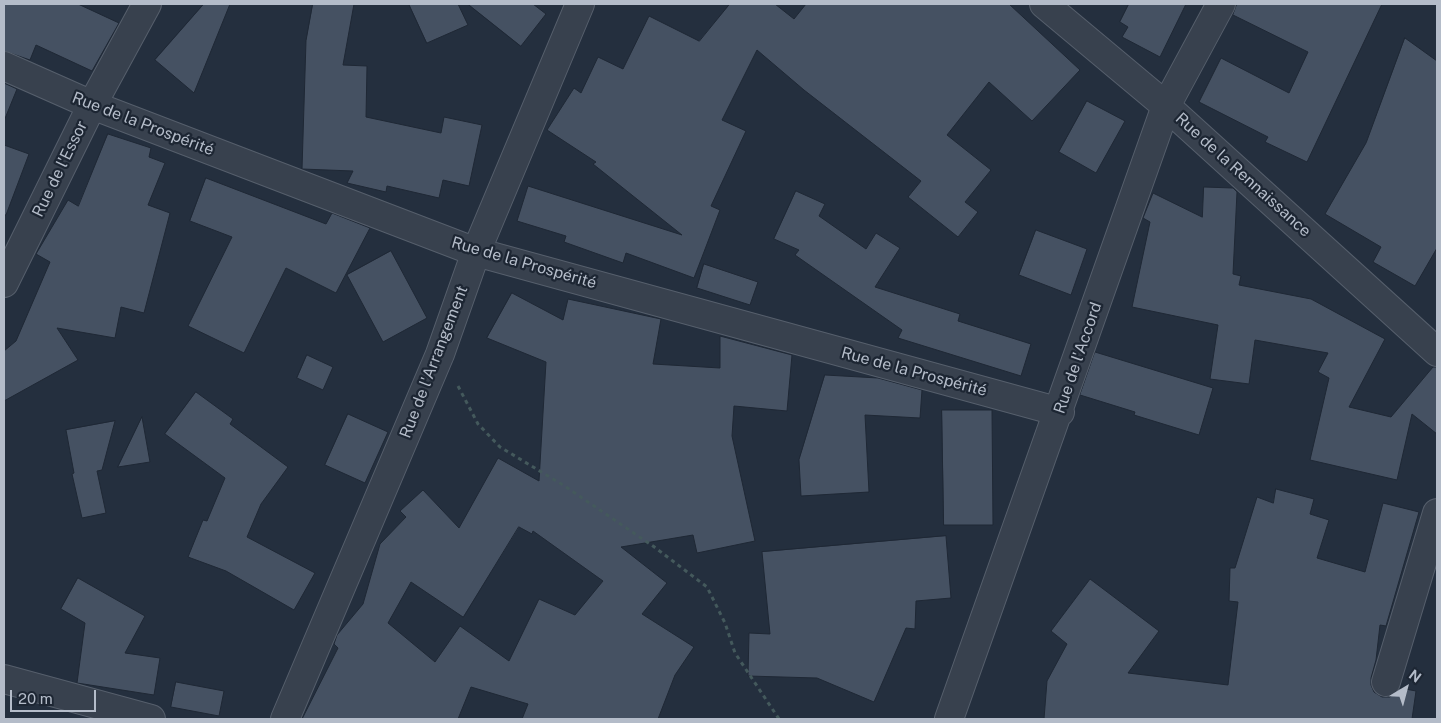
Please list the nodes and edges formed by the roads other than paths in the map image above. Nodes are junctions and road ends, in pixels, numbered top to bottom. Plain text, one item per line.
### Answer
1 (147, 4) edge
2 (580, 4) edge
3 (1044, 4) edge
4 (1221, 4) edge
5 (4, 66) edge
6 (92, 105) junction
7 (1166, 106) junction
8 (476, 252) junction
9 (4, 283) edge
10 (1437, 352) edge
11 (1060, 412) junction
12 (1437, 513) edge
13 (4, 679) edge
14 (1386, 682) dead end
15 (151, 719) edge
16 (286, 719) edge
17 (949, 719) edge

1 - 6 street, Rue de l'Essor
2 - 8 street, Rue de l'Arrangement
3 - 7 street, Rue de la Rennaissance
4 - 7 street, Rue de l'Accord
5 - 6 street, Rue de la Prospérité
6 - 8 street, Rue de la Prospérité
6 - 9 street, Rue de l'Essor
7 - 10 street, Rue de la Rennaissance
7 - 11 street, Rue de l'Accord
8 - 11 street, Rue de la Prospérité
8 - 16 street, Rue de l'Arrangement
11 - 17 street, Rue de l'Accord
12 - 14 street
13 - 15 street

